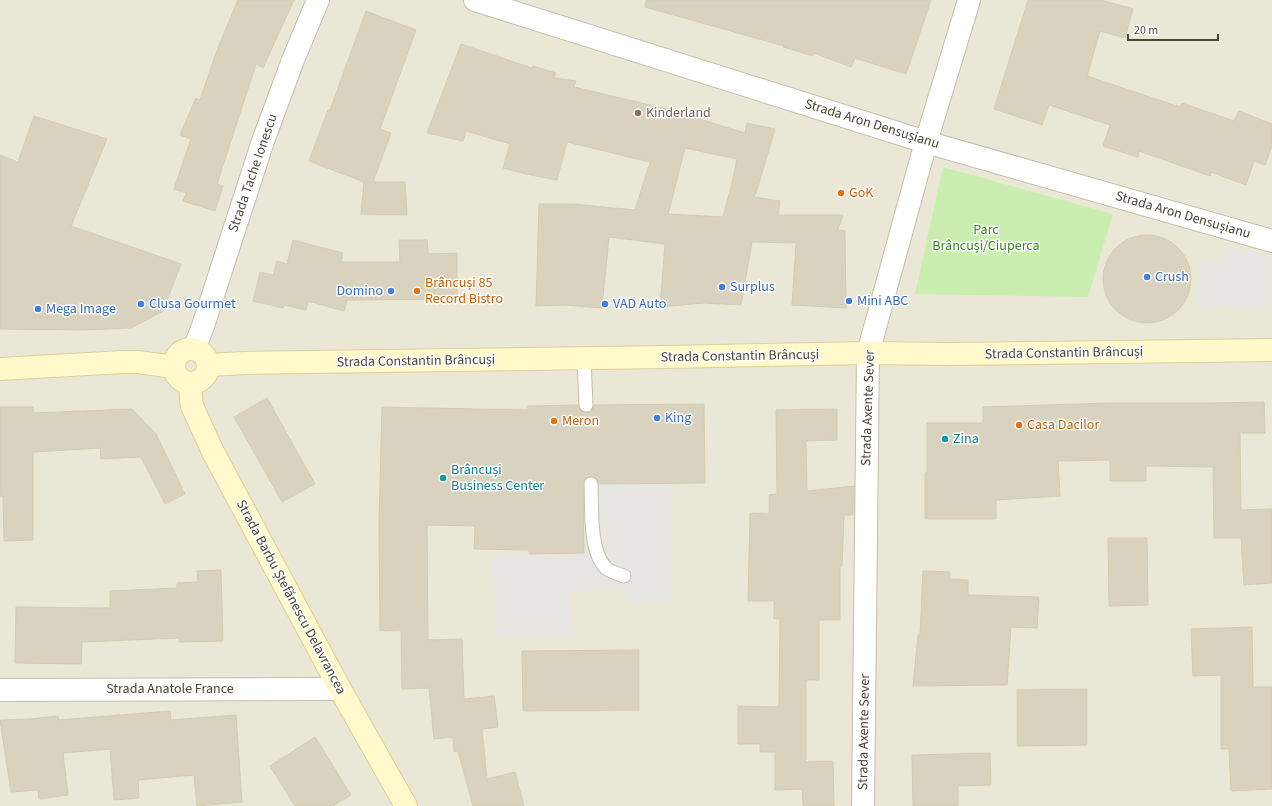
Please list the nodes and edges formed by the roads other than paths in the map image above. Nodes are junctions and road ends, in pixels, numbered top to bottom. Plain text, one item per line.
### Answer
1 (318, 0) edge
2 (475, 0) edge
3 (969, 0) edge
4 (926, 142) junction
5 (1272, 241) edge
6 (194, 349) junction
7 (1272, 350) edge
8 (868, 353) junction
9 (584, 359) junction
10 (208, 365) junction
11 (174, 367) junction
12 (0, 369) edge
13 (190, 383) junction
14 (586, 405) dead end
15 (591, 484) dead end
16 (624, 576) dead end
17 (340, 689) junction
18 (0, 690) edge
19 (406, 806) edge
20 (863, 806) edge

1 - 6 street, Strada Tache Ionescu
2 - 4 street, Strada Aron Densușianu
3 - 4 street, Strada Axente Sever
4 - 5 street, Strada Aron Densușianu
4 - 8 street, Strada Axente Sever
6 - 10 main road
6 - 11 main road
7 - 8 main road, Strada Constantin Brâncuși
8 - 9 main road, Strada Constantin Brâncuși
8 - 20 street, Strada Axente Sever
9 - 10 main road, Strada Constantin Brâncuși
9 - 14 lane
10 - 13 main road
11 - 12 main road
11 - 13 main road
13 - 17 main road, Strada Barbu Ștefănescu Delavrancea
15 - 16 lane
17 - 18 street, Strada Anatole France
17 - 19 main road, Strada Barbu Ștefănescu Delavrancea

